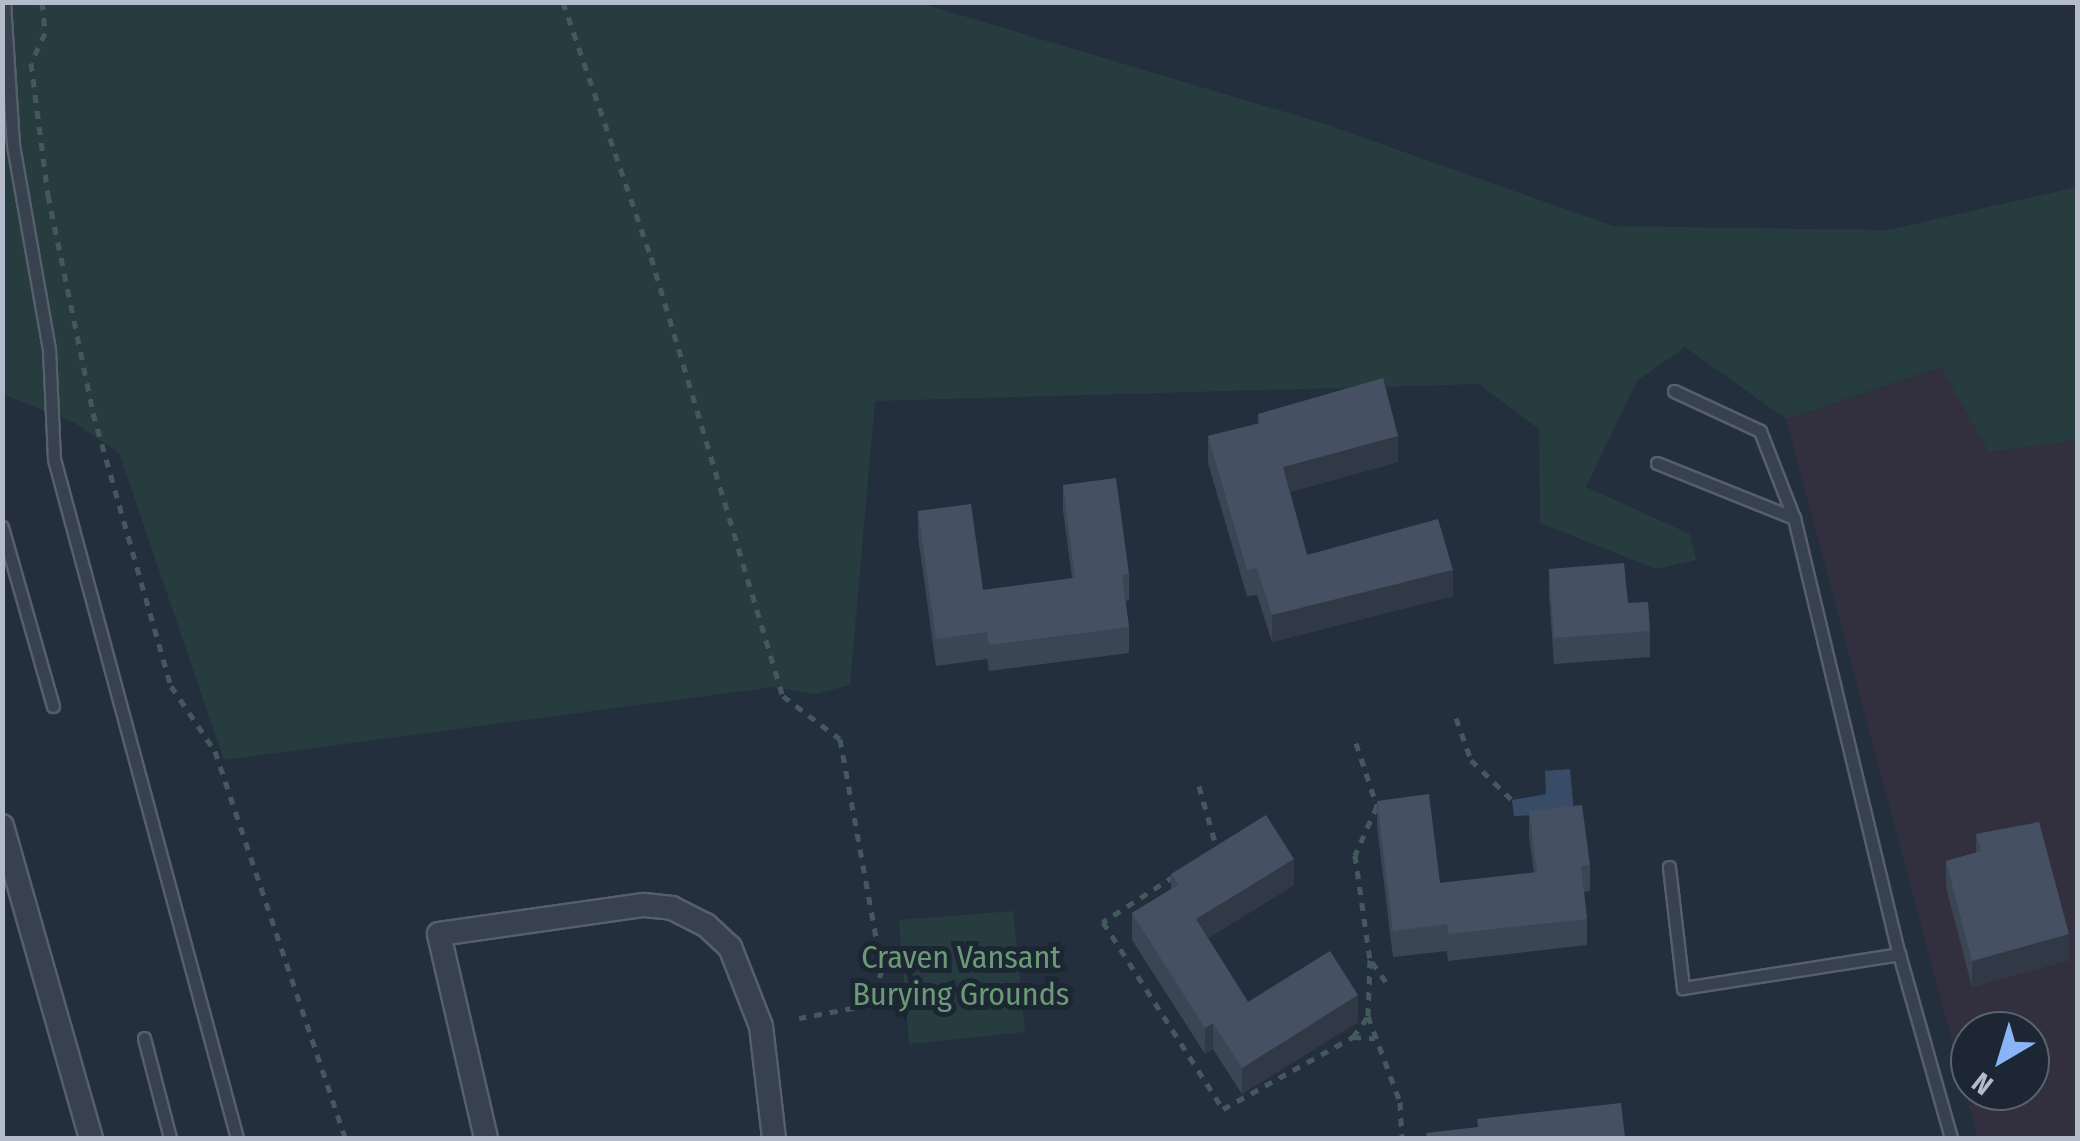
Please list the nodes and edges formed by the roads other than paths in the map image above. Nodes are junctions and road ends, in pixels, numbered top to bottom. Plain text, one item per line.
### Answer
1 (4, 2) edge
2 (1674, 391) dead end
3 (1657, 463) dead end
4 (1794, 518) junction
5 (2, 527) edge
6 (53, 706) dead end
7 (2, 826) edge
8 (1668, 867) dead end
9 (1899, 954) junction
10 (144, 1038) dead end
11 (91, 1138) edge
12 (170, 1138) edge
13 (237, 1138) edge
14 (486, 1138) edge
15 (774, 1138) edge
16 (1951, 1138) edge

1 - 13 lane
2 - 4 lane
3 - 4 lane
4 - 9 lane
5 - 6 lane
7 - 11 street
8 - 9 lane
9 - 16 lane
10 - 12 lane
14 - 15 street

